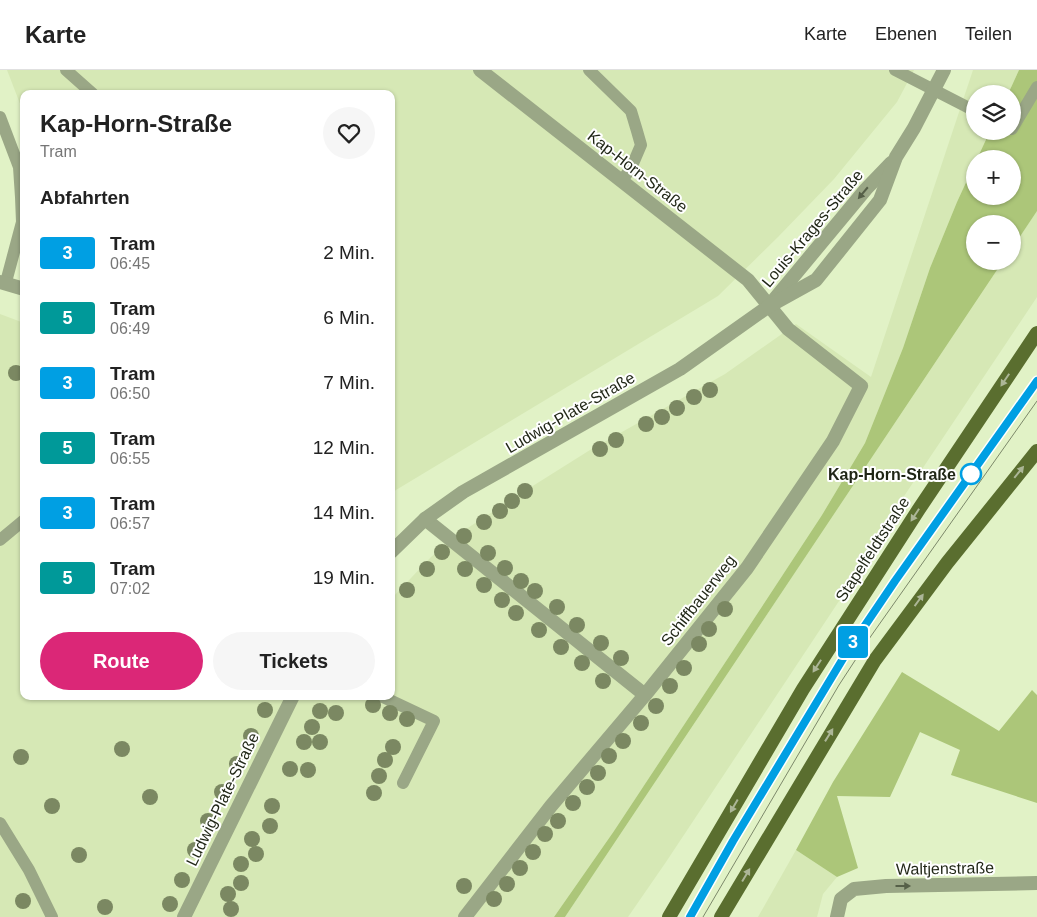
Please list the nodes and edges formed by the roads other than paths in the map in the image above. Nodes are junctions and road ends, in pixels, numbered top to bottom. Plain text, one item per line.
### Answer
1 (66, 70) edge
2 (480, 70) edge
3 (589, 70) edge
4 (895, 70) edge
5 (944, 70) edge
6 (1037, 88) edge
7 (88, 90) edge
8 (934, 91) junction
9 (966, 107) edge
10 (1021, 114) edge
11 (0, 117) edge
12 (896, 157) junction
13 (622, 181) junction
14 (20, 182) edge
15 (20, 228) edge
16 (3, 282) edge
17 (20, 288) edge
18 (769, 306) junction
19 (1037, 333) edge
20 (1037, 450) edge
21 (425, 519) junction
22 (20, 523) edge
23 (0, 540) edge
24 (395, 545) edge
25 (645, 695) junction
26 (291, 700) edge
27 (389, 700) edge
28 (403, 783) dead end
29 (0, 823) edge
30 (1037, 883) edge
31 (52, 917) edge
32 (184, 917) edge
33 (465, 917) edge
34 (669, 917) edge
35 (721, 917) edge
36 (837, 917) edge

1 - 7 lane
2 - 13 street, Kap-Horn-Straße
3 - 13 lane
4 - 8 lane
5 - 8 street, Louis-Krages-Straße
6 - 10 lane
8 - 9 lane
8 - 12 street, Louis-Krages-Straße
11 - 14 lane
12 -> 18 street, Louis-Krages-Straße
12 - 18 street, Louis-Krages-Straße
13 - 18 street, Kap-Horn-Straße
15 - 16 lane
16 - 17 street
18 - 21 street, Ludwig-Plate-Straße
18 - 25 street, Schiffbauerweg
19 -> 34 main road, Stapelfeldtstraße
35 -> 20 main road
21 - 24 street, Ludwig-Plate-Straße
21 - 25 street
22 - 23 lane
25 - 33 street, Schiffbauerweg
26 - 32 street, Ludwig-Plate-Straße
27 - 28 lane
29 - 31 lane
36 -> 30 street, Waltjenstraße

